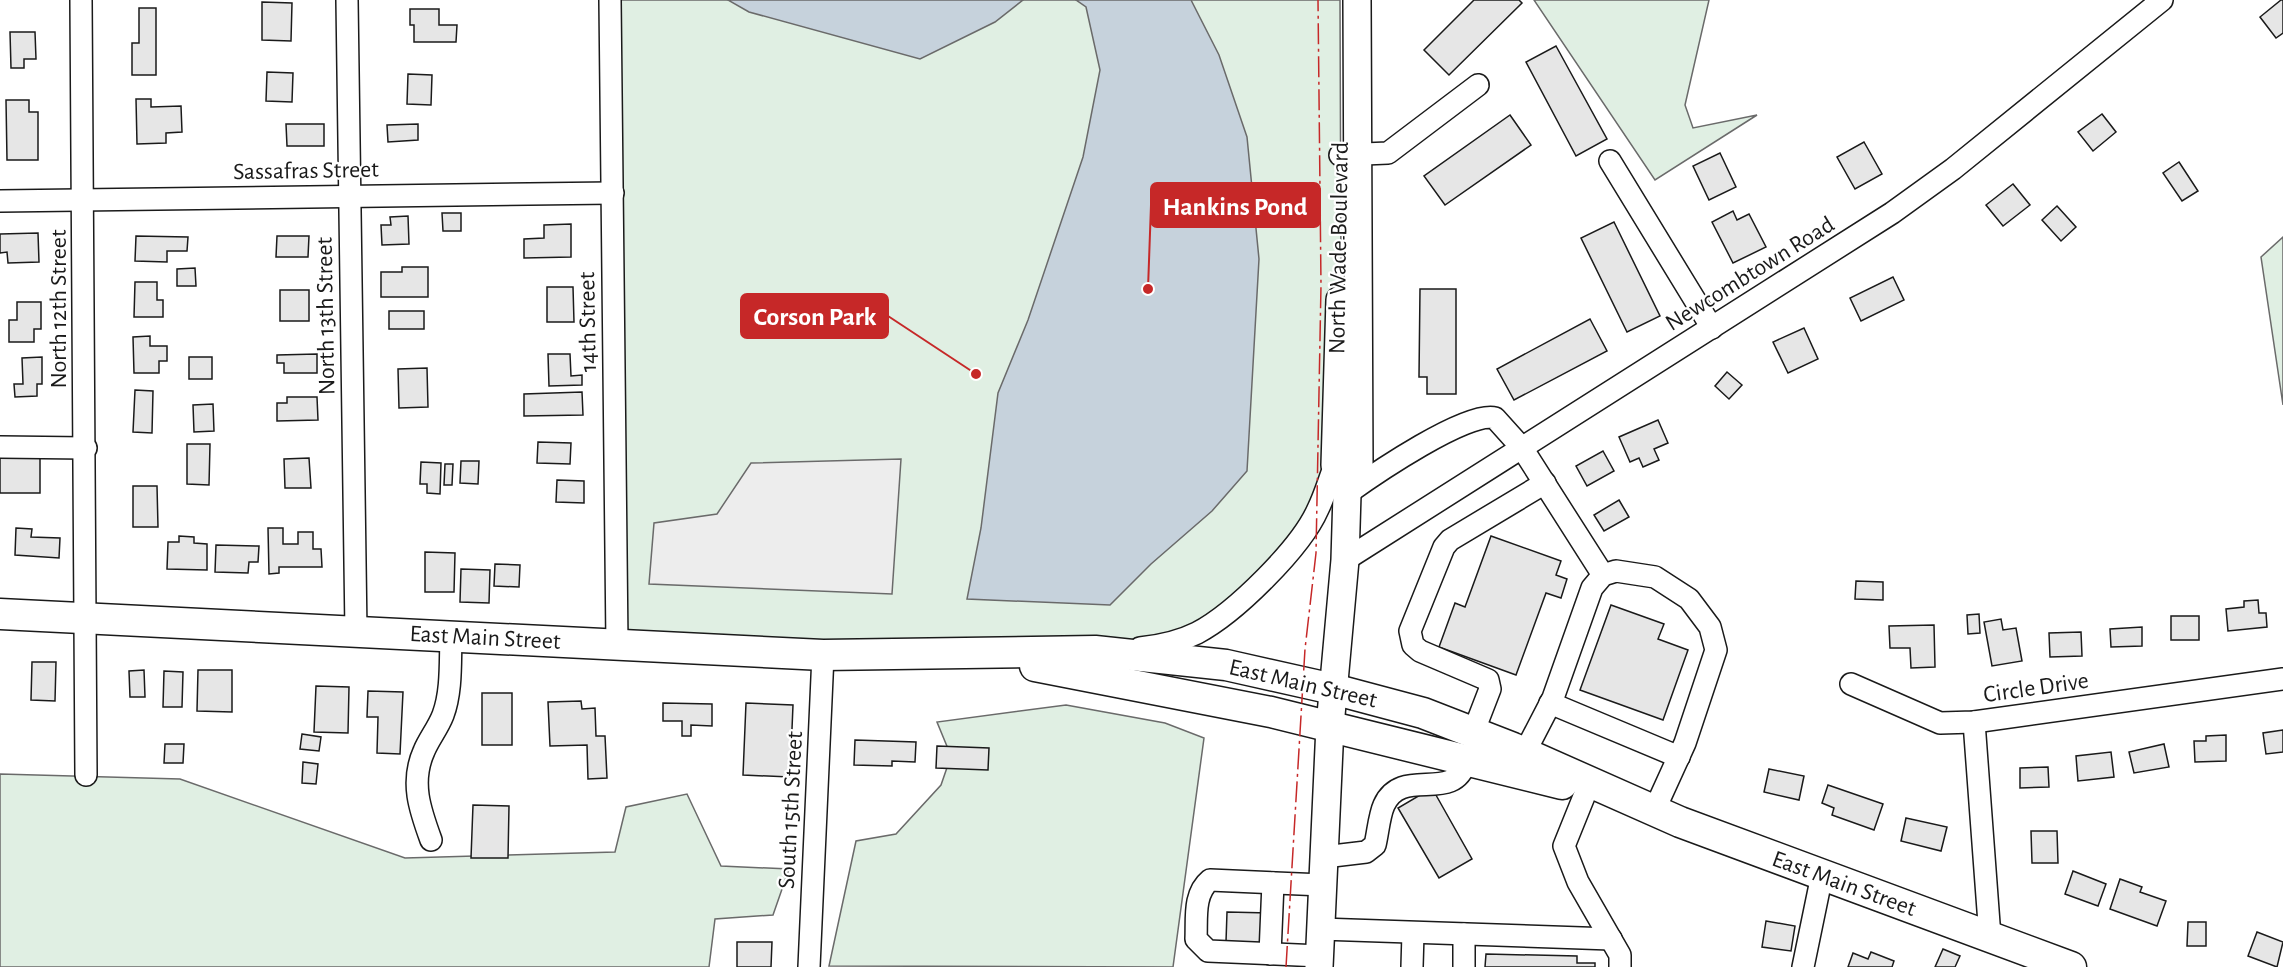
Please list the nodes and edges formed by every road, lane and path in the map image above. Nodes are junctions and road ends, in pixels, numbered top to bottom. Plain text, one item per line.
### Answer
1 (81, 0) edge
2 (347, 0) edge
3 (610, 0) edge
4 (1340, 0) edge
5 (1357, 0) edge
6 (2162, 0) edge
7 (1478, 85) dead end
8 (1349, 155) junction
9 (1610, 161) dead end
10 (613, 193) junction
11 (350, 196) junction
12 (84, 200) junction
13 (0, 201) edge
14 (1713, 328) junction
15 (0, 447) edge
16 (86, 448) junction
17 (1522, 448) junction
18 (1335, 465) junction
19 (1545, 483) junction
20 (1347, 494) junction
21 (1345, 560) junction
22 (1603, 575) junction
23 (0, 614) edge
24 (87, 618) junction
25 (356, 632) junction
26 (451, 637) junction
27 (617, 644) junction
28 (1095, 651) junction
29 (823, 655) junction
30 (970, 655) junction
31 (2283, 679) edge
32 (1851, 684) dead end
33 (1333, 689) junction
34 (1550, 703) junction
35 (1974, 722) junction
36 (1330, 726) junction
37 (1473, 733) junction
38 (1524, 754) junction
39 (1679, 757) junction
40 (1466, 761) junction
41 (86, 776) dead end
42 (1587, 789) junction
43 (1619, 796) junction
44 (1654, 811) junction
45 (431, 840) dead end
46 (1324, 857) junction
47 (1822, 875) junction
48 (1273, 883) junction
49 (1323, 885) junction
50 (1321, 929) junction
51 (1413, 933) junction
52 (1464, 934) junction
53 (1990, 937) junction
54 (1611, 939) junction
55 (1270, 954) junction
56 (1319, 962) edge
57 (809, 967) edge
58 (1412, 967) edge
59 (1464, 967) edge
60 (1620, 967) edge
61 (1803, 967) edge
62 (2071, 967) edge

1 - 12 street, North 12th Street
2 - 11 street, North 13th Street
3 - 10 street, 14th Street
4 - 8 main road, North Wade Boulevard
5 - 8 main road, North Wade Boulevard
6 - 14 street, Newcombtown Road
7 - 8 street
8 - 18 main road, North Wade Boulevard
8 - 20 main road, North Wade Boulevard
9 - 14 street
10 - 11 street, Sassafras Street
10 - 27 street, 14th Street
11 - 12 street, Sassafras Street
11 - 25 street, North 13th Street
12 - 13 street, Sassafras Street
12 - 16 street, North 12th Street
14 - 17 street, Newcombtown Road
15 - 16 street
16 - 24 street, North 12th Street
17 - 19 street
17 - 20 street
17 - 21 street, Newcombtown Road
18 - 20 main road, North Wade Boulevard
18 - 28 street
19 - 22 street
19 - 37 street
20 - 21 main road, North Wade Boulevard
21 - 33 main road, North Wade Boulevard
22 - 34 street
22 - 39 street
23 - 24 highway, East Main Street
24 - 25 highway, East Main Street
24 - 41 street, North 12th Street
25 - 26 highway, East Main Street
26 - 27 highway, East Main Street
26 - 45 street
27 - 29 highway, East Main Street
28 - 30 highway, East Main Street
28 - 33 highway, East Main Street
29 - 30 highway, East Main Street
29 - 57 street, South 15th Street
30 - 36 highway, East Main Street
31 - 35 street, Circle Drive
32 - 35 street
33 - 36 main road, North Wade Boulevard
33 - 37 highway, East Main Street
34 - 38 street
34 - 39 street
35 - 53 street, Circle Drive
36 - 40 highway, East Main Street
36 - 46 main road, North Wade Boulevard
37 - 38 highway, East Main Street
38 - 43 highway, East Main Street
39 - 44 street
40 - 42 highway, East Main Street
40 - 46 street
42 - 43 highway, East Main Street
42 - 54 street
43 - 44 highway, East Main Street
44 - 47 highway, East Main Street
46 - 49 main road, North Wade Boulevard
47 - 53 highway, East Main Street
47 - 61 street
48 - 49 street
48 - 55 street
48 - 55 street
49 - 50 main road, North Wade Boulevard
50 - 51 street
50 - 56 main road, North Wade Boulevard
51 - 52 street
51 - 58 street
52 - 54 street
52 - 59 street
53 - 62 highway, East Main Street
54 - 60 street
55 - 56 street

